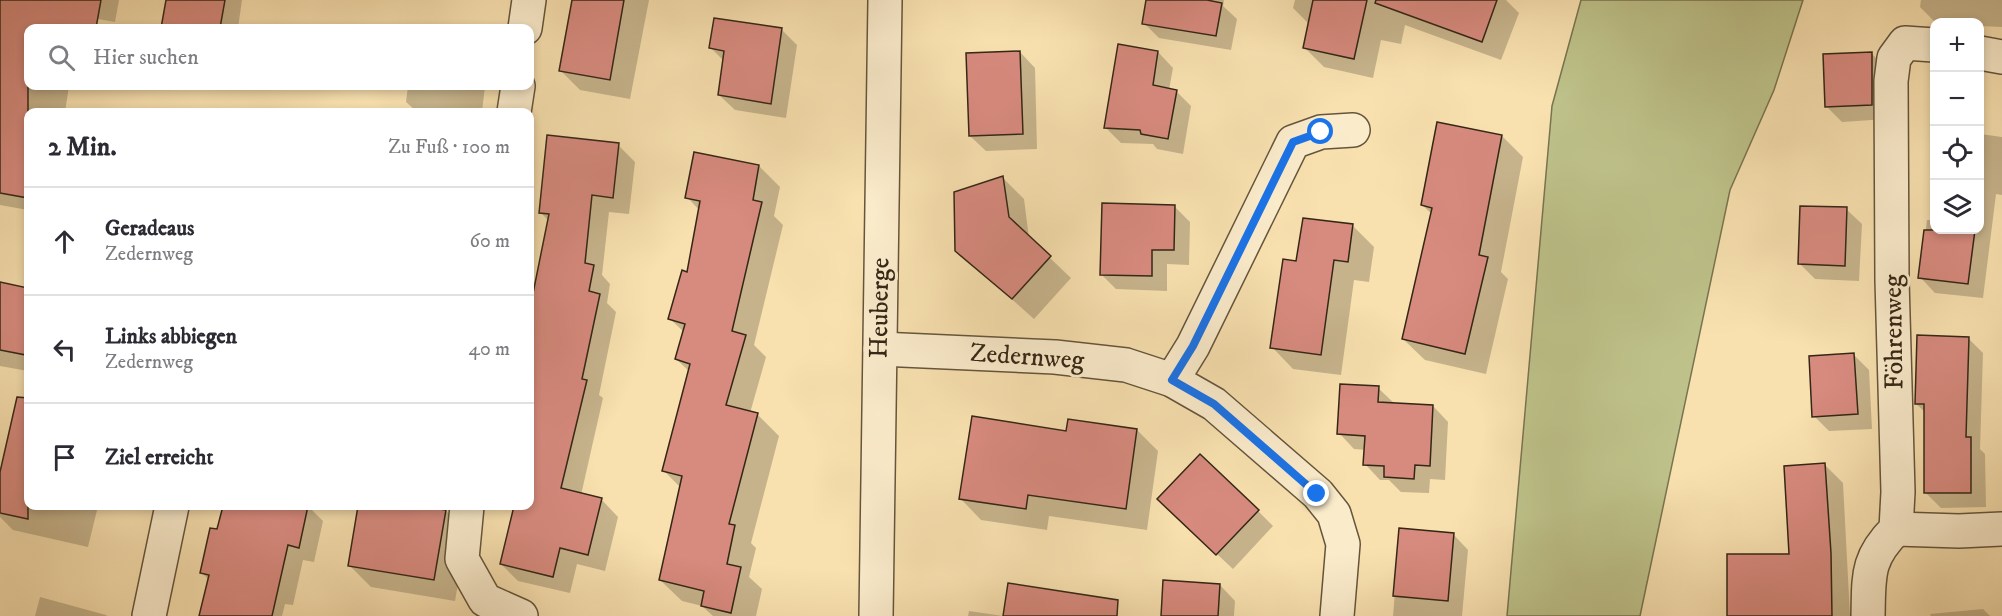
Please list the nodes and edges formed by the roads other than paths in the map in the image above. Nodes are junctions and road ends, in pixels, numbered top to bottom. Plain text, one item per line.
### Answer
1 (529, 0) edge
2 (885, 0) edge
3 (526, 24) edge
4 (1920, 44) edge
5 (1984, 54) edge
6 (2002, 57) edge
7 (517, 90) edge
8 (515, 108) edge
9 (1353, 130) dead end
10 (880, 350) junction
11 (1172, 380) junction
12 (171, 510) edge
13 (467, 510) edge
14 (1896, 529) junction
15 (2002, 529) edge
16 (149, 616) edge
17 (521, 616) edge
18 (876, 616) edge
19 (1337, 616) edge
20 (1868, 616) edge

1 - 3 street
2 - 10 street, Heuberge
4 - 14 street, Föhrenweg
5 - 6 street
7 - 8 street
9 - 11 street
10 - 11 street, Zedernweg
10 - 18 street, Heuberge
11 - 19 street, Zedernweg
12 - 16 street
13 - 17 street
14 - 15 street
14 - 20 street

